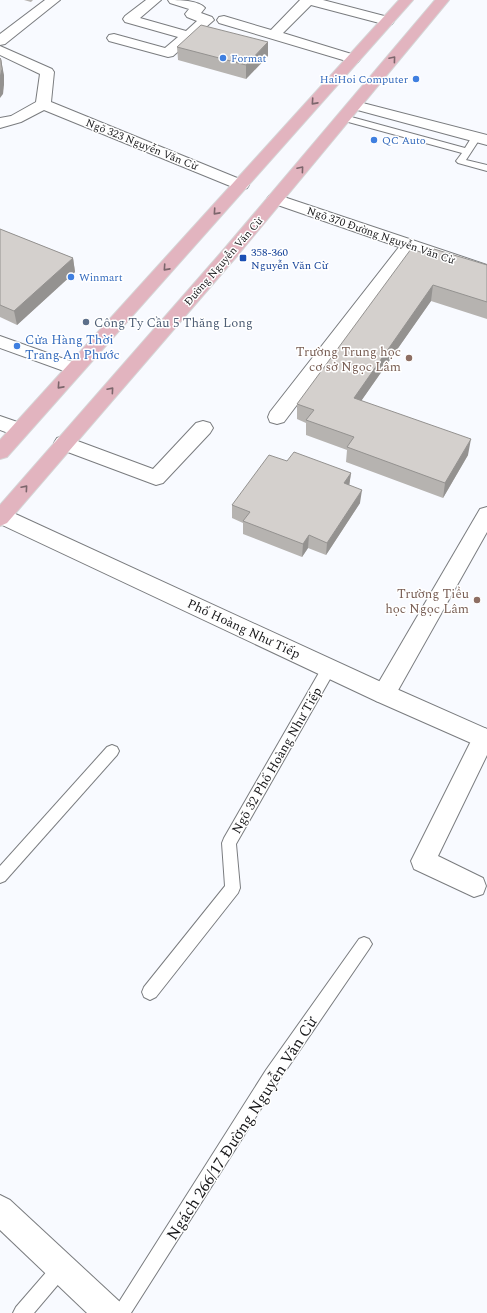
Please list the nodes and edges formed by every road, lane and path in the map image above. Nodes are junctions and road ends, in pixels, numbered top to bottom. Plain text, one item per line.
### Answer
1 (53, 0) edge
2 (154, 0) edge
3 (308, 0) edge
4 (406, 0) edge
5 (442, 0) edge
6 (181, 1) edge
7 (224, 20) dead end
8 (387, 21) junction
9 (274, 34) junction
10 (189, 36) junction
11 (114, 38) dead end
12 (0, 41) edge
13 (0, 50) edge
14 (353, 59) junction
15 (43, 104) junction
16 (355, 105) junction
17 (344, 118) junction
18 (0, 123) edge
19 (482, 134) edge
20 (466, 151) junction
21 (487, 168) edge
22 (241, 185) junction
23 (275, 199) junction
24 (409, 244) junction
25 (487, 270) edge
26 (0, 342) edge
27 (75, 369) junction
28 (277, 417) dead end
29 (0, 423) edge
30 (203, 428) dead end
31 (19, 430) junction
32 (64, 443) junction
33 (0, 452) edge
34 (487, 514) edge
35 (1, 517) edge
36 (329, 668) junction
37 (384, 694) junction
38 (485, 739) edge
39 (112, 751) dead end
40 (0, 876) edge
41 (474, 886) dead end
42 (364, 944) dead end
43 (150, 992) dead end
44 (0, 1210) edge
45 (61, 1268) junction
46 (22, 1313) edge
47 (109, 1313) edge
48 (121, 1313) edge

1 - 12 street
2 - 10 street
3 - 8 street
3 - 9 street
4 - 8 main road
16 -> 5 main road, Đường Nguyễn Văn Cừ
6 - 10 street
7 - 9 street
8 - 14 main road
9 - 14 street
10 - 11 street
13 - 15 street
14 -> 22 main road
15 - 18 street
15 - 22 street, Ngõ 323 Nguyễn Văn Cừ
16 - 17 main road, Đường Nguyễn Văn Cừ
16 - 19 street
17 - 20 lane
23 -> 17 main road, Đường Nguyễn Văn Cừ
19 - 20 lane
20 - 21 lane
22 -> 27 main road
23 - 24 street, Ngõ 370 Đường Nguyễn Văn Cừ
32 -> 23 main road, Đường Nguyễn Văn Cừ
24 - 25 street, Ngõ 370 Đường Nguyễn Văn Cừ
24 - 28 street
26 - 27 street
27 -> 31 main road
29 - 31 street
30 - 32 street
31 - 33 main road
35 -> 32 main road, Đường Nguyễn Văn Cừ
34 - 37 street
35 - 36 street, Phố Hoàng Như Tiếp
36 - 37 street, Phố Hoàng Như Tiếp
36 - 43 lane, Ngõ 32 Phố Hoàng Như Tiếp
37 - 38 street, Phố Hoàng Như Tiếp
38 - 41 street
39 - 40 lane
42 - 48 lane, Ngách 266/17 Đường Nguyễn Văn Cừ
44 - 45 street
45 - 46 lane
45 - 47 street

